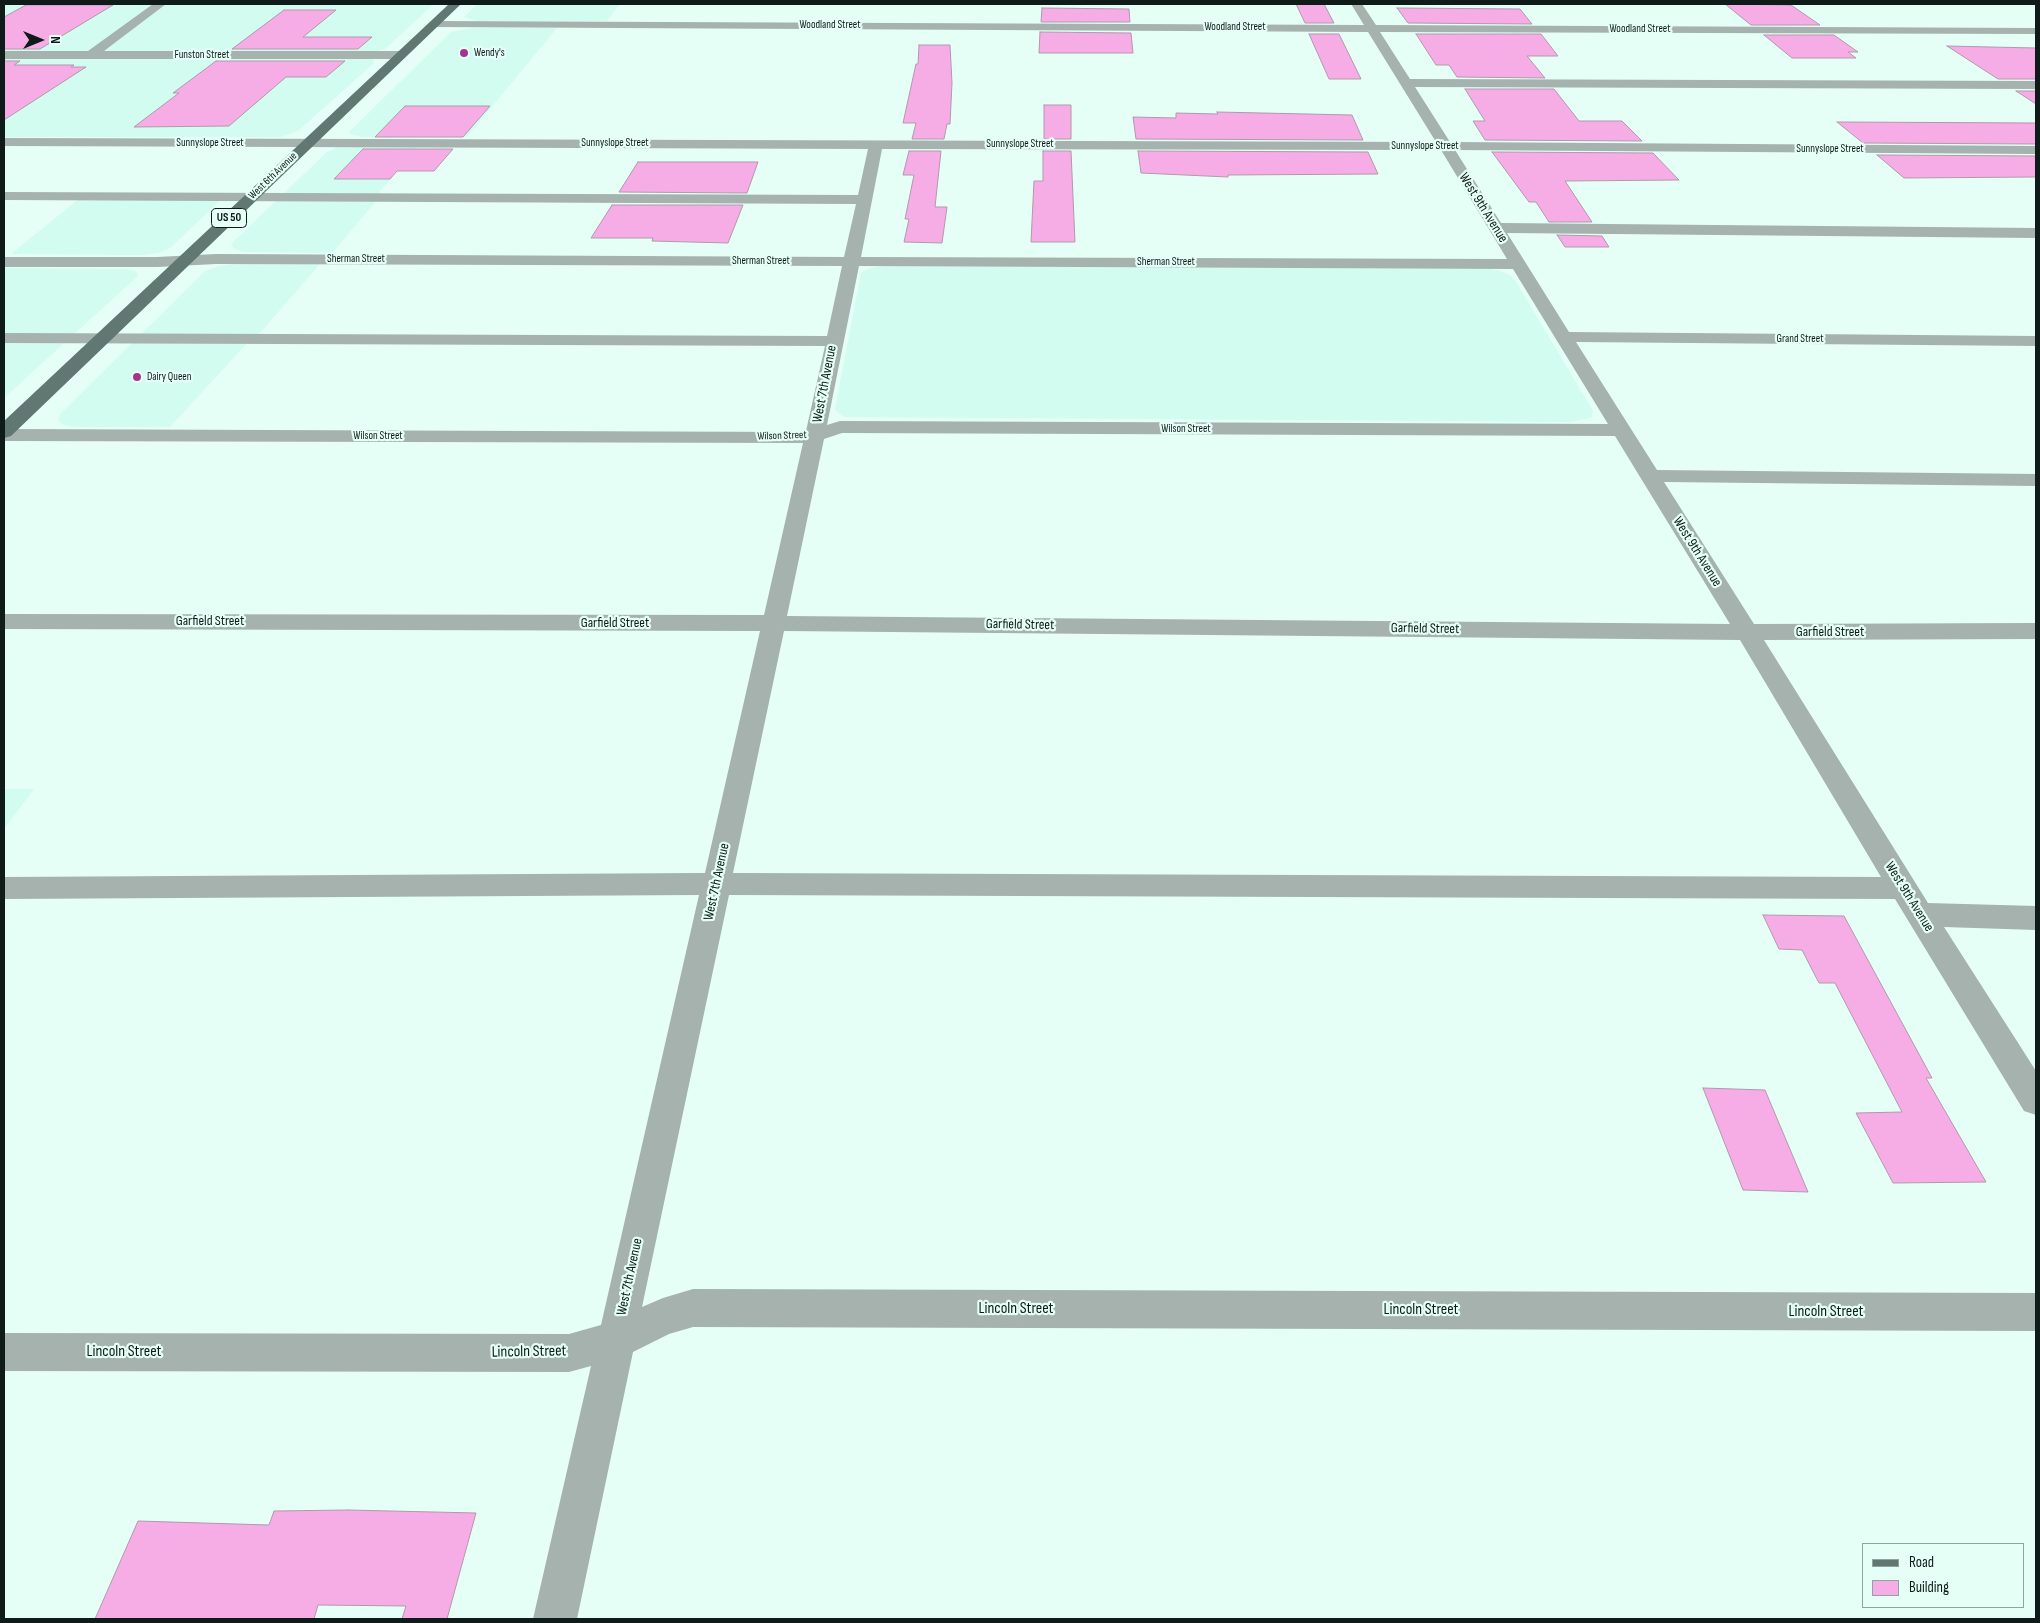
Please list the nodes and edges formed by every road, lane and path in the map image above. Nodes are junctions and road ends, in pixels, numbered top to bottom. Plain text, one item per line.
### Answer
1 (160, 4) edge
2 (455, 4) edge
3 (1357, 4) edge
4 (805, 11) dead end
5 (434, 24) junction
6 (799, 25) junction
7 (1372, 27) junction
8 (2036, 31) edge
9 (4, 55) edge
10 (90, 55) junction
11 (401, 55) junction
12 (1407, 83) junction
13 (2036, 85) edge
14 (4, 142) edge
15 (308, 142) junction
16 (876, 144) junction
17 (1445, 146) junction
18 (2036, 150) edge
19 (4, 196) edge
20 (253, 196) junction
21 (863, 200) junction
22 (1496, 228) junction
23 (2036, 233) edge
24 (184, 260) junction
25 (851, 261) junction
26 (4, 262) edge
27 (1518, 264) junction
28 (1563, 337) junction
29 (4, 338) edge
30 (103, 338) junction
31 (834, 341) junction
32 (2036, 341) edge
33 (1620, 430) junction
34 (4, 433) edge
35 (815, 435) junction
36 (1649, 476) junction
37 (2036, 480) edge
38 (4, 621) edge
39 (773, 623) junction
40 (2036, 631) edge
41 (1747, 632) junction
42 (716, 884) junction
43 (4, 888) edge
44 (1903, 888) junction
45 (1920, 916) junction
46 (2036, 918) edge
47 (2036, 1100) edge
48 (2036, 1312) edge
49 (616, 1340) junction
50 (4, 1352) edge
51 (555, 1619) edge

1 - 10 street
2 - 5 main road, West 6th Avenue / US 50
3 - 7 street, West 9th Avenue
4 - 6 street
5 - 6 street, Woodland Street
5 - 11 main road, West 6th Avenue / US 50
6 - 7 street, Woodland Street
7 - 8 street, Woodland Street
7 - 12 street, West 9th Avenue
9 - 10 street, Funston Street
10 - 11 street, Funston Street
11 - 15 main road, West 6th Avenue / US 50
12 - 13 street
12 - 17 street, West 9th Avenue
14 - 15 street, Sunnyslope Street
15 - 16 street, Sunnyslope Street
15 - 20 main road, West 6th Avenue / US 50
16 - 17 street, Sunnyslope Street
16 - 21 street, West 7th Avenue
17 - 18 street, Sunnyslope Street
17 - 22 street, West 9th Avenue
19 - 20 street
20 - 21 street
20 - 24 main road, West 6th Avenue / US 50
21 - 25 street, West 7th Avenue
22 - 23 street
22 - 27 street, West 9th Avenue
24 - 25 street, Sherman Street
24 - 26 street, Sherman Street
24 - 30 main road, West 6th Avenue / US 50
25 - 27 street, Sherman Street
25 - 31 street, West 7th Avenue
27 - 28 street, West 9th Avenue
28 - 32 street, Grand Street
28 - 33 street, West 9th Avenue
29 - 30 street
30 - 31 street
30 - 34 main road, West 6th Avenue / US 50
31 - 35 street, West 7th Avenue
33 - 35 street, Wilson Street
33 - 36 street, West 9th Avenue
34 - 35 street, Wilson Street
35 - 39 street, West 7th Avenue
36 - 37 street
36 - 41 street, West 9th Avenue
38 - 39 street, Garfield Street
39 - 41 street, Garfield Street
39 - 42 street, West 7th Avenue
40 - 41 street, Garfield Street
41 - 44 street, West 9th Avenue
42 - 43 street
42 - 44 street
42 - 49 street, West 7th Avenue
44 - 45 street, West 9th Avenue
45 - 46 street
45 - 47 street, West 9th Avenue
48 - 49 street, Lincoln Street
49 - 50 street, Lincoln Street
49 - 51 street, West 7th Avenue

